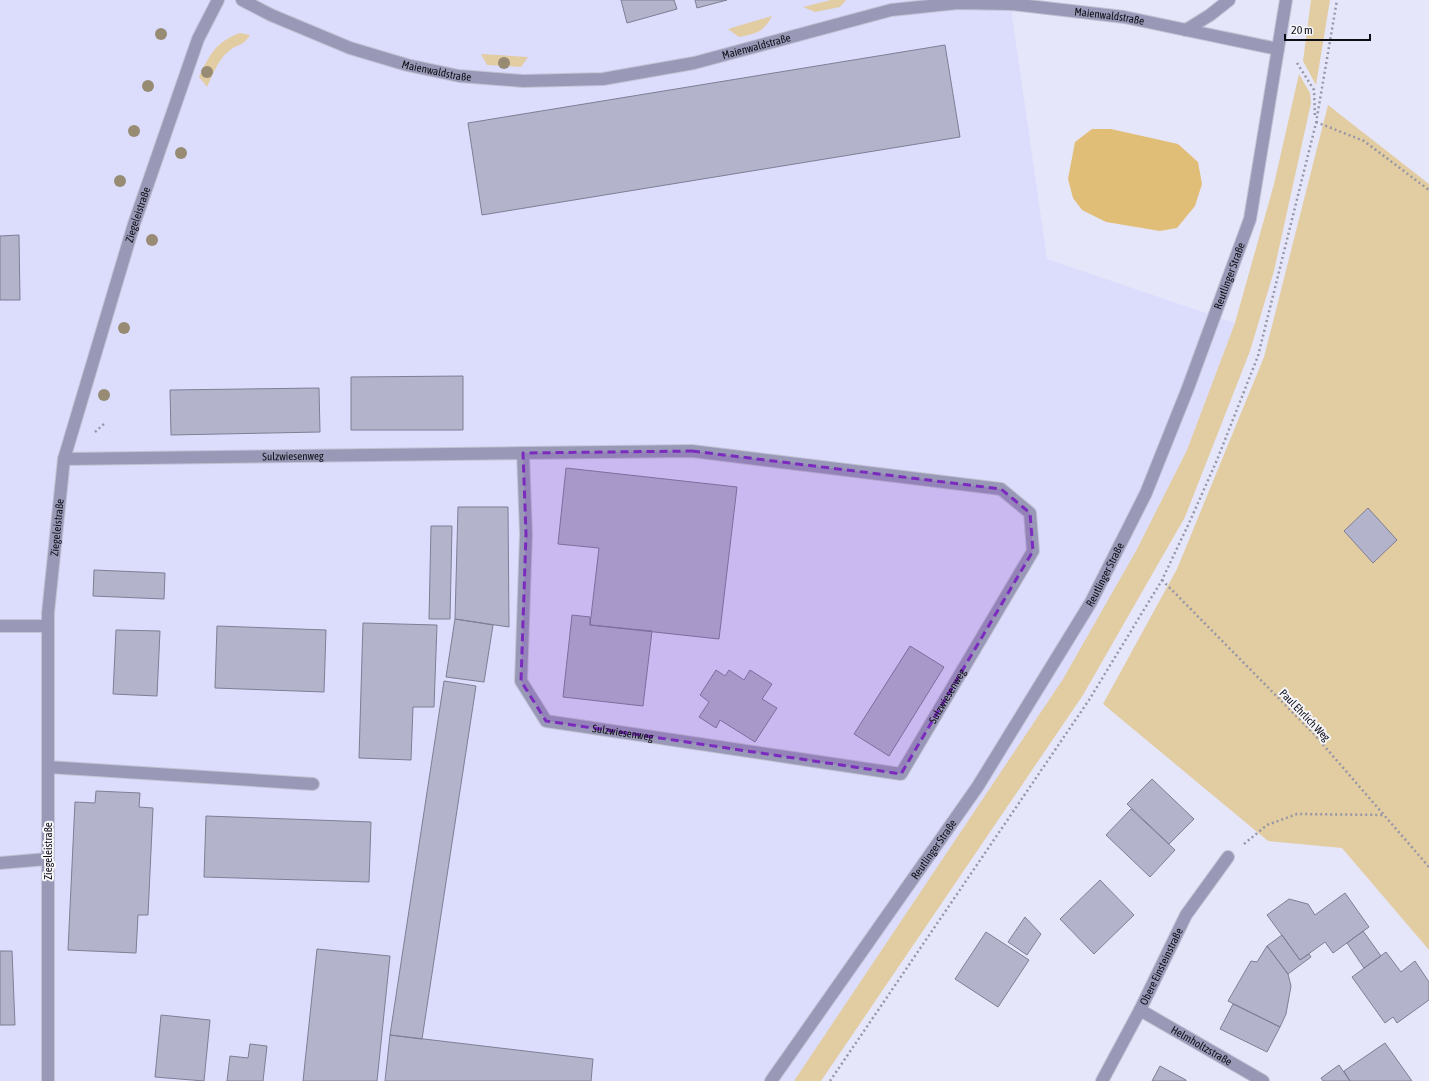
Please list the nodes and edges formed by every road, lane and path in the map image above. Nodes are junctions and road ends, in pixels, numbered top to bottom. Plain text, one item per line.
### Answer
1 (218, 0) edge
2 (242, 0) edge
3 (1229, 0) edge
4 (1286, 0) edge
5 (1337, 0) edge
6 (1186, 30) junction
7 (1278, 49) junction
8 (1316, 123) junction
9 (1429, 190) edge
10 (523, 453) junction
11 (64, 459) junction
12 (1162, 580) junction
13 (0, 626) edge
14 (47, 626) junction
15 (48, 767) junction
16 (313, 784) dead end
17 (1384, 815) junction
18 (1228, 857) joint
19 (48, 859) junction
20 (0, 863) edge
21 (1429, 867) edge
22 (1140, 1010) junction
23 (48, 1081) edge
24 (771, 1081) edge
25 (830, 1081) edge
26 (1102, 1081) edge
27 (1263, 1081) edge

1 - 11 street, Ziegeleistraße
2 - 6 street, Maienwaldstraße
3 - 6 street
4 - 7 street, Reutlinger Straße
5 - 8 path
6 - 7 street, Maienwaldstraße
7 - 8 path
7 - 24 street, Reutlinger Straße
8 - 9 path
8 - 12 path
10 - 10 street, Sulzwiesenweg
10 - 11 street, Sulzwiesenweg
11 - 14 street, Ziegeleistraße
12 - 17 path, Paul Ehrlich Weg
12 - 25 path
13 - 14 street
14 - 15 street, Ziegeleistraße
15 - 16 street
15 - 19 street, Ziegeleistraße
17 - 18 path
17 - 21 path, Paul Ehrlich Weg
18 - 22 street, Obere Einsteinstraße
19 - 20 street
19 - 23 street, Ziegeleistraße
22 - 26 street, Obere Einsteinstraße
22 - 27 street, Helmholtzstraße

